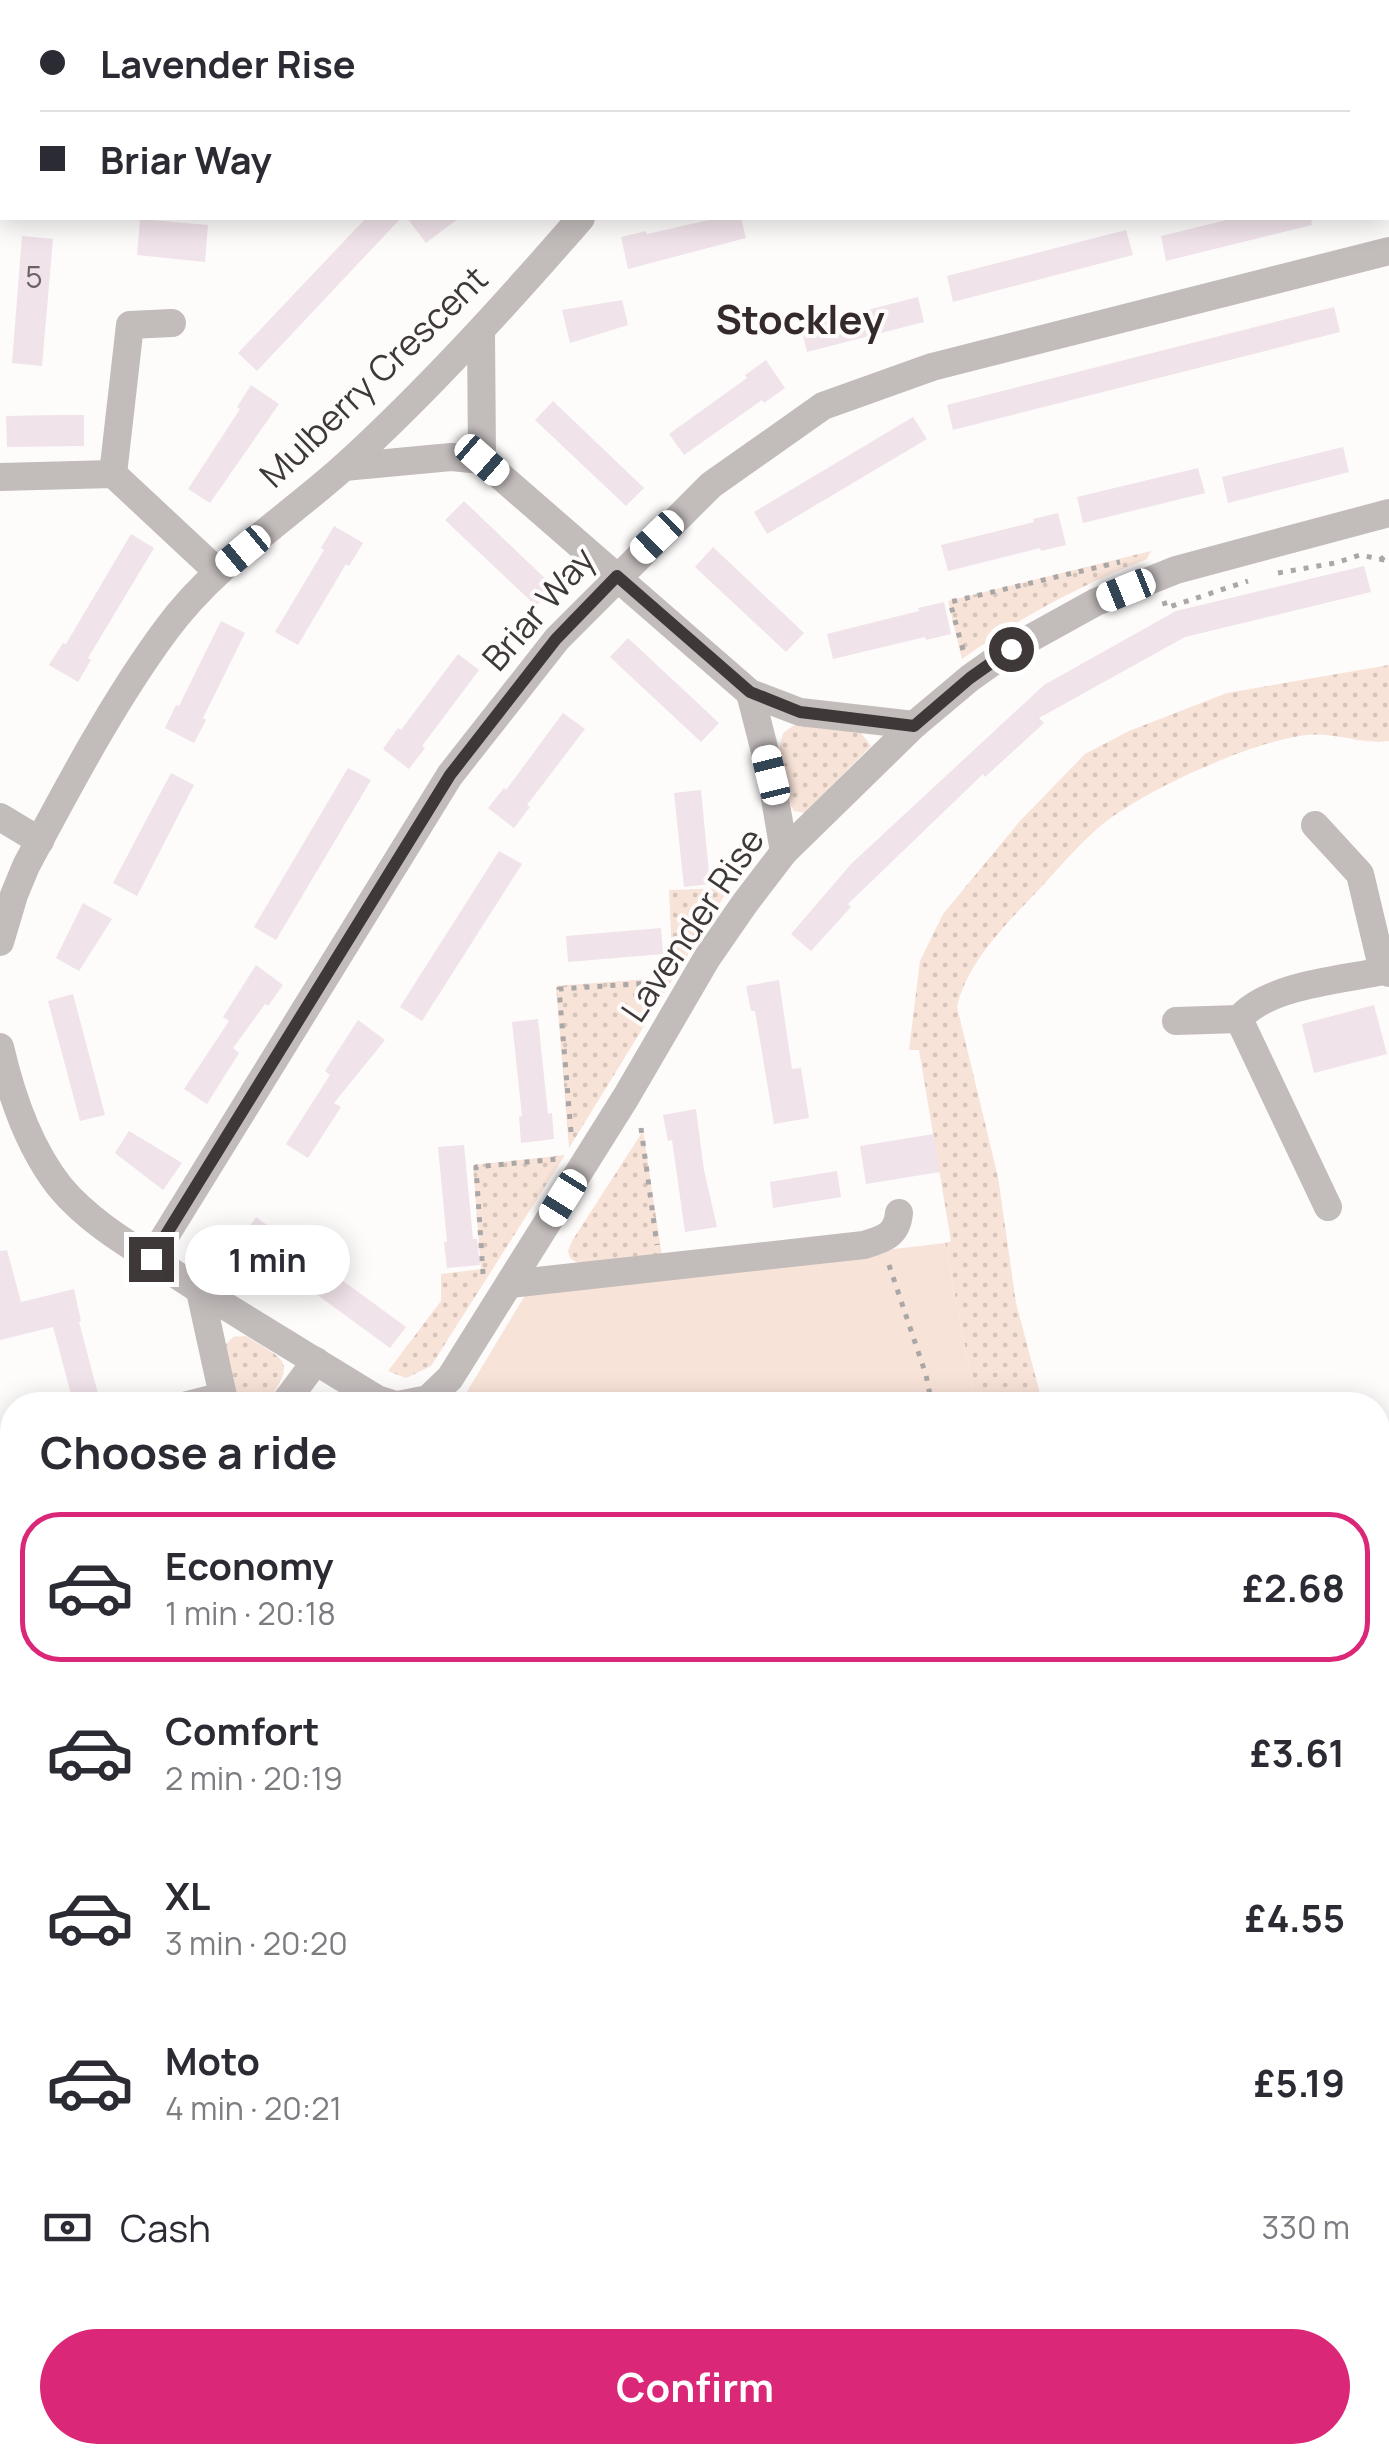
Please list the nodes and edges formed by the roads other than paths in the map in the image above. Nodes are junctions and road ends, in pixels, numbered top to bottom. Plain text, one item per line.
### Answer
1 (579, 220) edge
2 (1389, 251) edge
3 (172, 323) dead end
4 (481, 333) junction
5 (482, 460) junction
6 (344, 466) junction
7 (113, 474) junction
8 (0, 476) edge
9 (1389, 513) edge
10 (218, 572) junction
11 (617, 576) junction
12 (750, 692) junction
13 (914, 726) junction
14 (0, 817) edge
15 (1315, 825) dead end
16 (40, 841) junction
17 (784, 852) junction
18 (0, 942) edge
19 (1386, 972) edge
20 (1240, 1018) junction
21 (1176, 1021) dead end
22 (0, 1048) edge
23 (1328, 1206) dead end
24 (899, 1212) dead end
25 (151, 1259) junction
26 (510, 1284) junction
27 (200, 1290) junction
28 (316, 1361) junction
29 (222, 1392) edge
30 (293, 1392) edge
31 (366, 1392) edge
32 (437, 1392) edge

1 - 4 street, Mulberry Crescent
2 - 11 street, Briar Way
3 - 7 street
4 - 5 street
4 - 6 street, Mulberry Crescent
5 - 6 street
5 - 11 street
6 - 10 street, Mulberry Crescent
7 - 8 street
7 - 10 street
9 - 13 street, Lavender Rise
10 - 16 street, Mulberry Crescent
11 - 12 street
11 - 25 street, Briar Way
12 - 13 street
12 - 17 street
13 - 17 street, Lavender Rise
14 - 16 street
15 - 19 street
16 - 18 street, Mulberry Crescent
17 - 26 street, Lavender Rise
19 - 20 street
20 - 21 street
20 - 23 street
22 - 25 street
24 - 26 street
25 - 27 street
26 - 32 street, Lavender Rise
27 - 28 street
27 - 29 street
28 - 30 street
28 - 31 street

